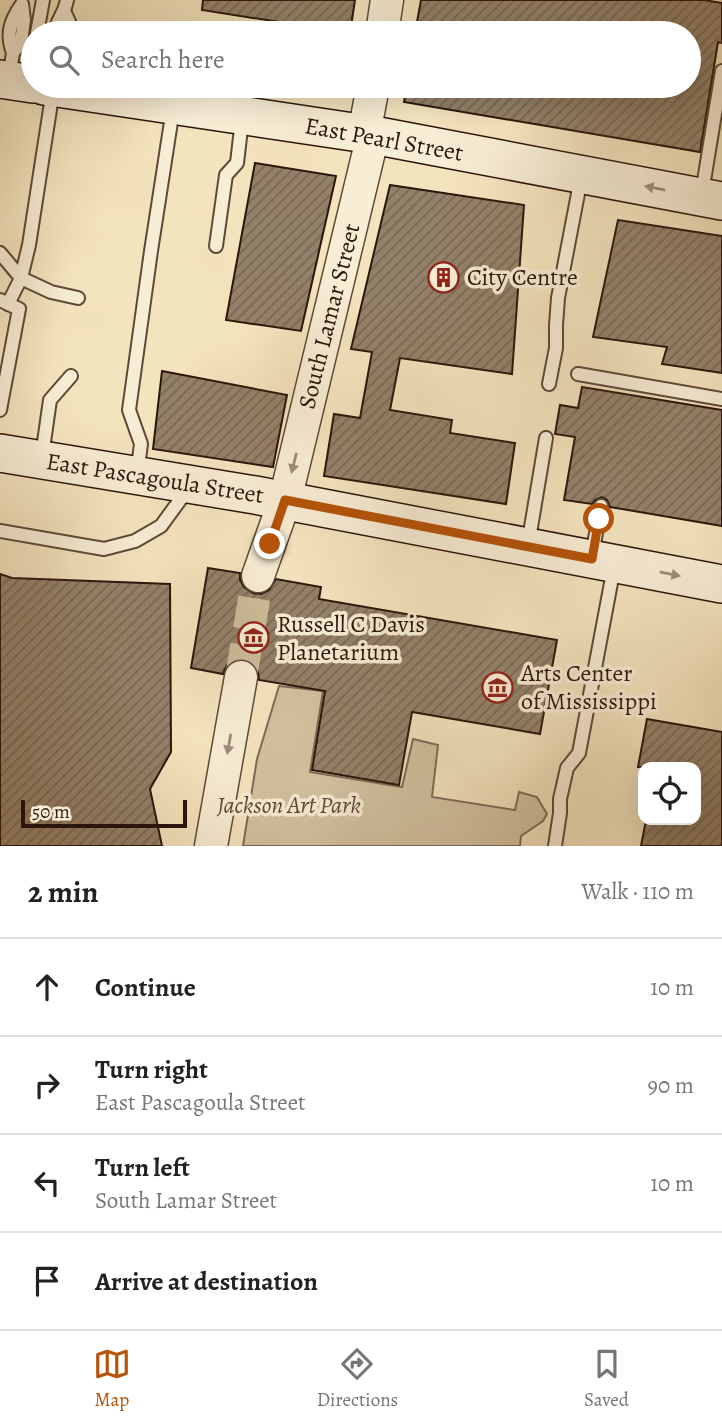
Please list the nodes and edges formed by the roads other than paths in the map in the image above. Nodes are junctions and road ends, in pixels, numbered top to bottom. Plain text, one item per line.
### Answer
1 (43, 0) edge
2 (387, 0) edge
3 (22, 2) edge
4 (24, 21) edge
5 (39, 21) edge
6 (384, 21) edge
7 (722, 71) edge
8 (30, 98) edge
9 (145, 98) edge
10 (372, 98) edge
11 (174, 106) junction
12 (243, 116) junction
13 (369, 135) junction
14 (581, 174) junction
15 (712, 199) edge
16 (216, 246) dead end
17 (0, 253) edge
18 (21, 278) junction
19 (78, 298) dead end
20 (4, 302) edge
21 (578, 374) dead end
22 (71, 376) dead end
23 (549, 384) dead end
24 (722, 399) edge
25 (0, 410) edge
26 (546, 438) dead end
27 (0, 453) edge
28 (41, 460) junction
29 (137, 476) junction
30 (191, 484) junction
31 (285, 500) junction
32 (601, 506) dead end
33 (0, 531) edge
34 (528, 547) junction
35 (603, 561) junction
36 (258, 576) tunnel mouth
37 (722, 584) edge
38 (241, 677) tunnel mouth
39 (211, 846) edge
40 (555, 846) edge

1 - 5 lane
2 - 6 street
3 - 4 lane
7 - 15 lane
8 - 18 lane
9 - 11 main road, East Pearl Street
10 - 13 street, South Lamar Street
11 - 12 main road, East Pearl Street
11 - 29 lane
12 - 13 main road, East Pearl Street
12 - 16 lane
13 - 14 main road, East Pearl Street
13 -> 31 street, South Lamar Street
15 -> 14 main road, East Pearl Street
14 - 23 lane
17 - 18 lane
18 - 19 lane
18 - 20 lane
20 - 25 lane
21 - 24 lane
22 - 28 lane
26 - 34 lane
27 - 28 main road, East Pascagoula Street
28 - 29 main road, East Pascagoula Street
29 - 30 main road, East Pascagoula Street
30 - 31 main road, East Pascagoula Street
30 - 33 lane
31 - 34 main road, East Pascagoula Street
31 - 36 street, South Lamar Street
32 - 35 lane
34 - 35 main road, East Pascagoula Street
35 -> 37 main road, East Pascagoula Street
35 - 40 lane
38 -> 39 street

